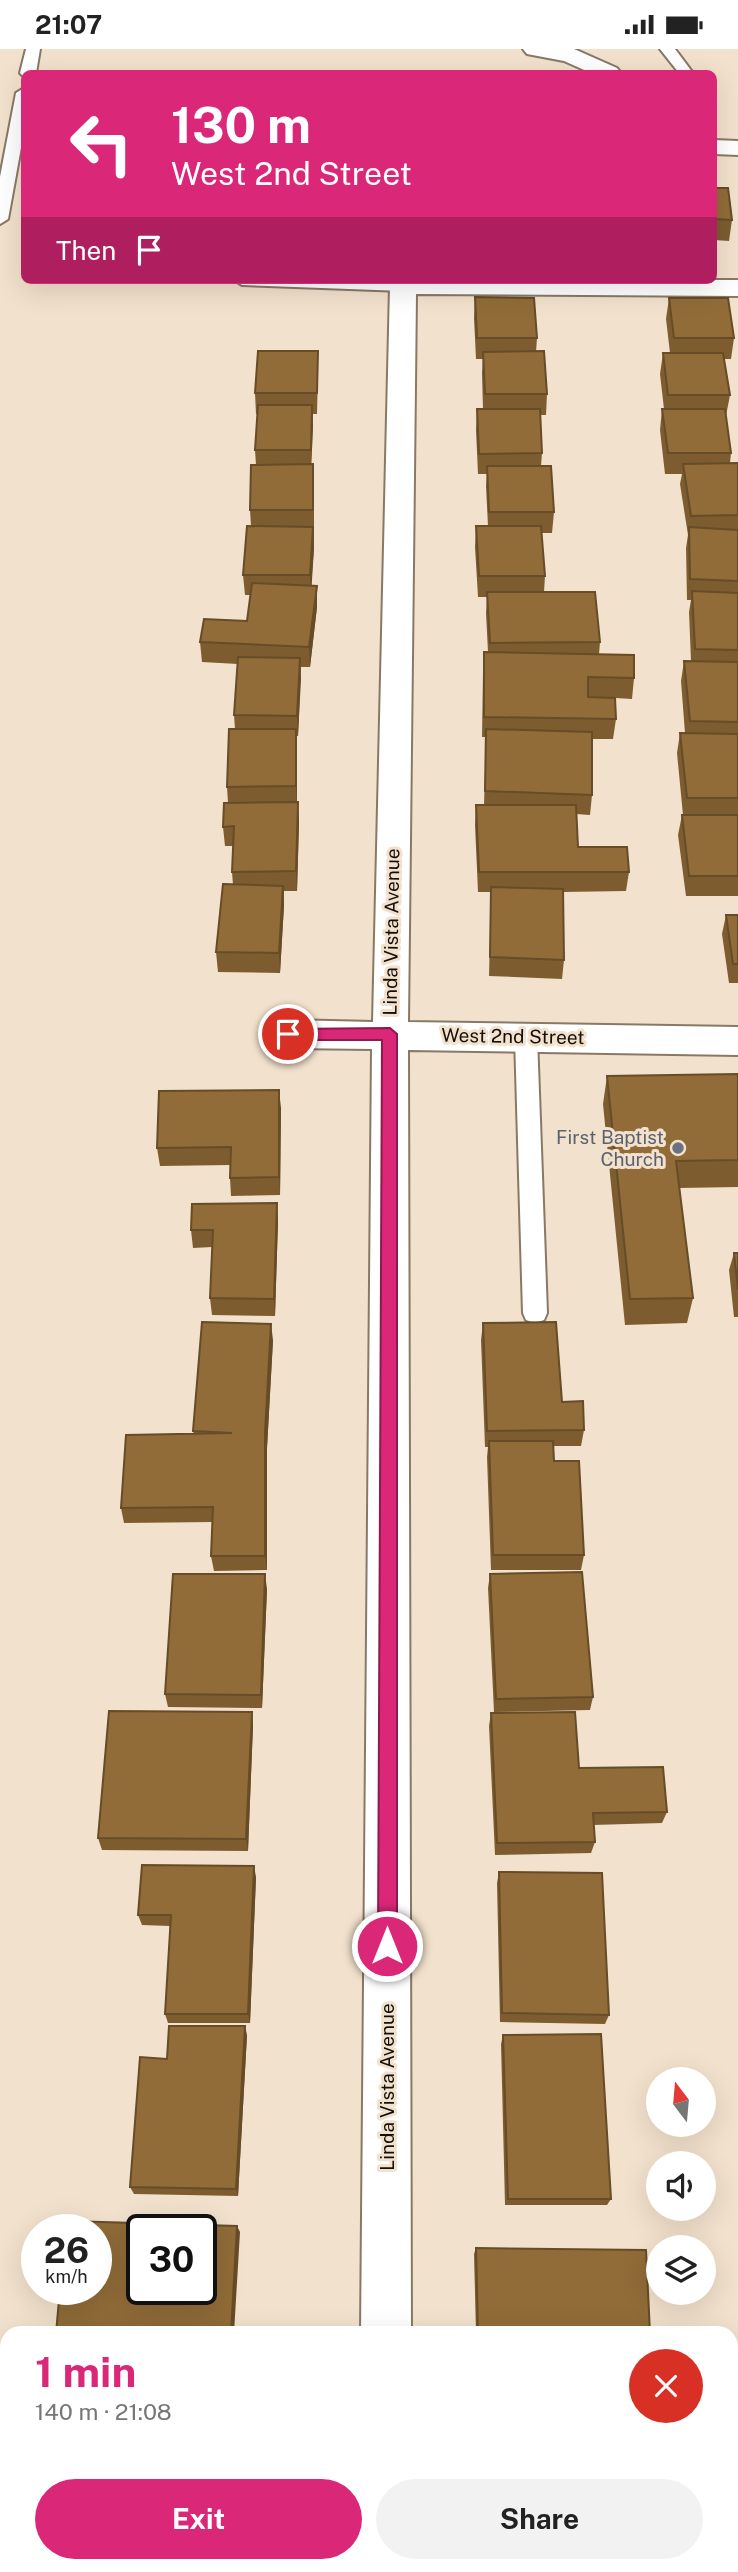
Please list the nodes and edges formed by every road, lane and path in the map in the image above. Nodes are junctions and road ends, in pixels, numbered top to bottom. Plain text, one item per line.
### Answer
1 (33, 49) edge
2 (535, 49) edge
3 (667, 49) edge
4 (29, 70) edge
5 (602, 70) edge
6 (684, 70) edge
7 (21, 109) edge
8 (717, 147) edge
9 (738, 148) edge
10 (0, 219) edge
11 (367, 284) edge
12 (403, 286) junction
13 (738, 288) edge
14 (288, 1034) dead end
15 (390, 1034) junction
16 (526, 1037) junction
17 (738, 1041) edge
18 (536, 1313) dead end
19 (386, 2326) edge

1 - 4 lane
2 - 5 street
3 - 6 lane
7 - 10 lane
8 - 9 street
11 - 12 lane
12 - 13 street
12 - 15 street, Linda Vista Avenue
14 - 15 street, West 2nd Street
15 - 16 street, West 2nd Street
15 - 19 street, Linda Vista Avenue
16 - 17 street, West 2nd Street
16 - 18 lane

